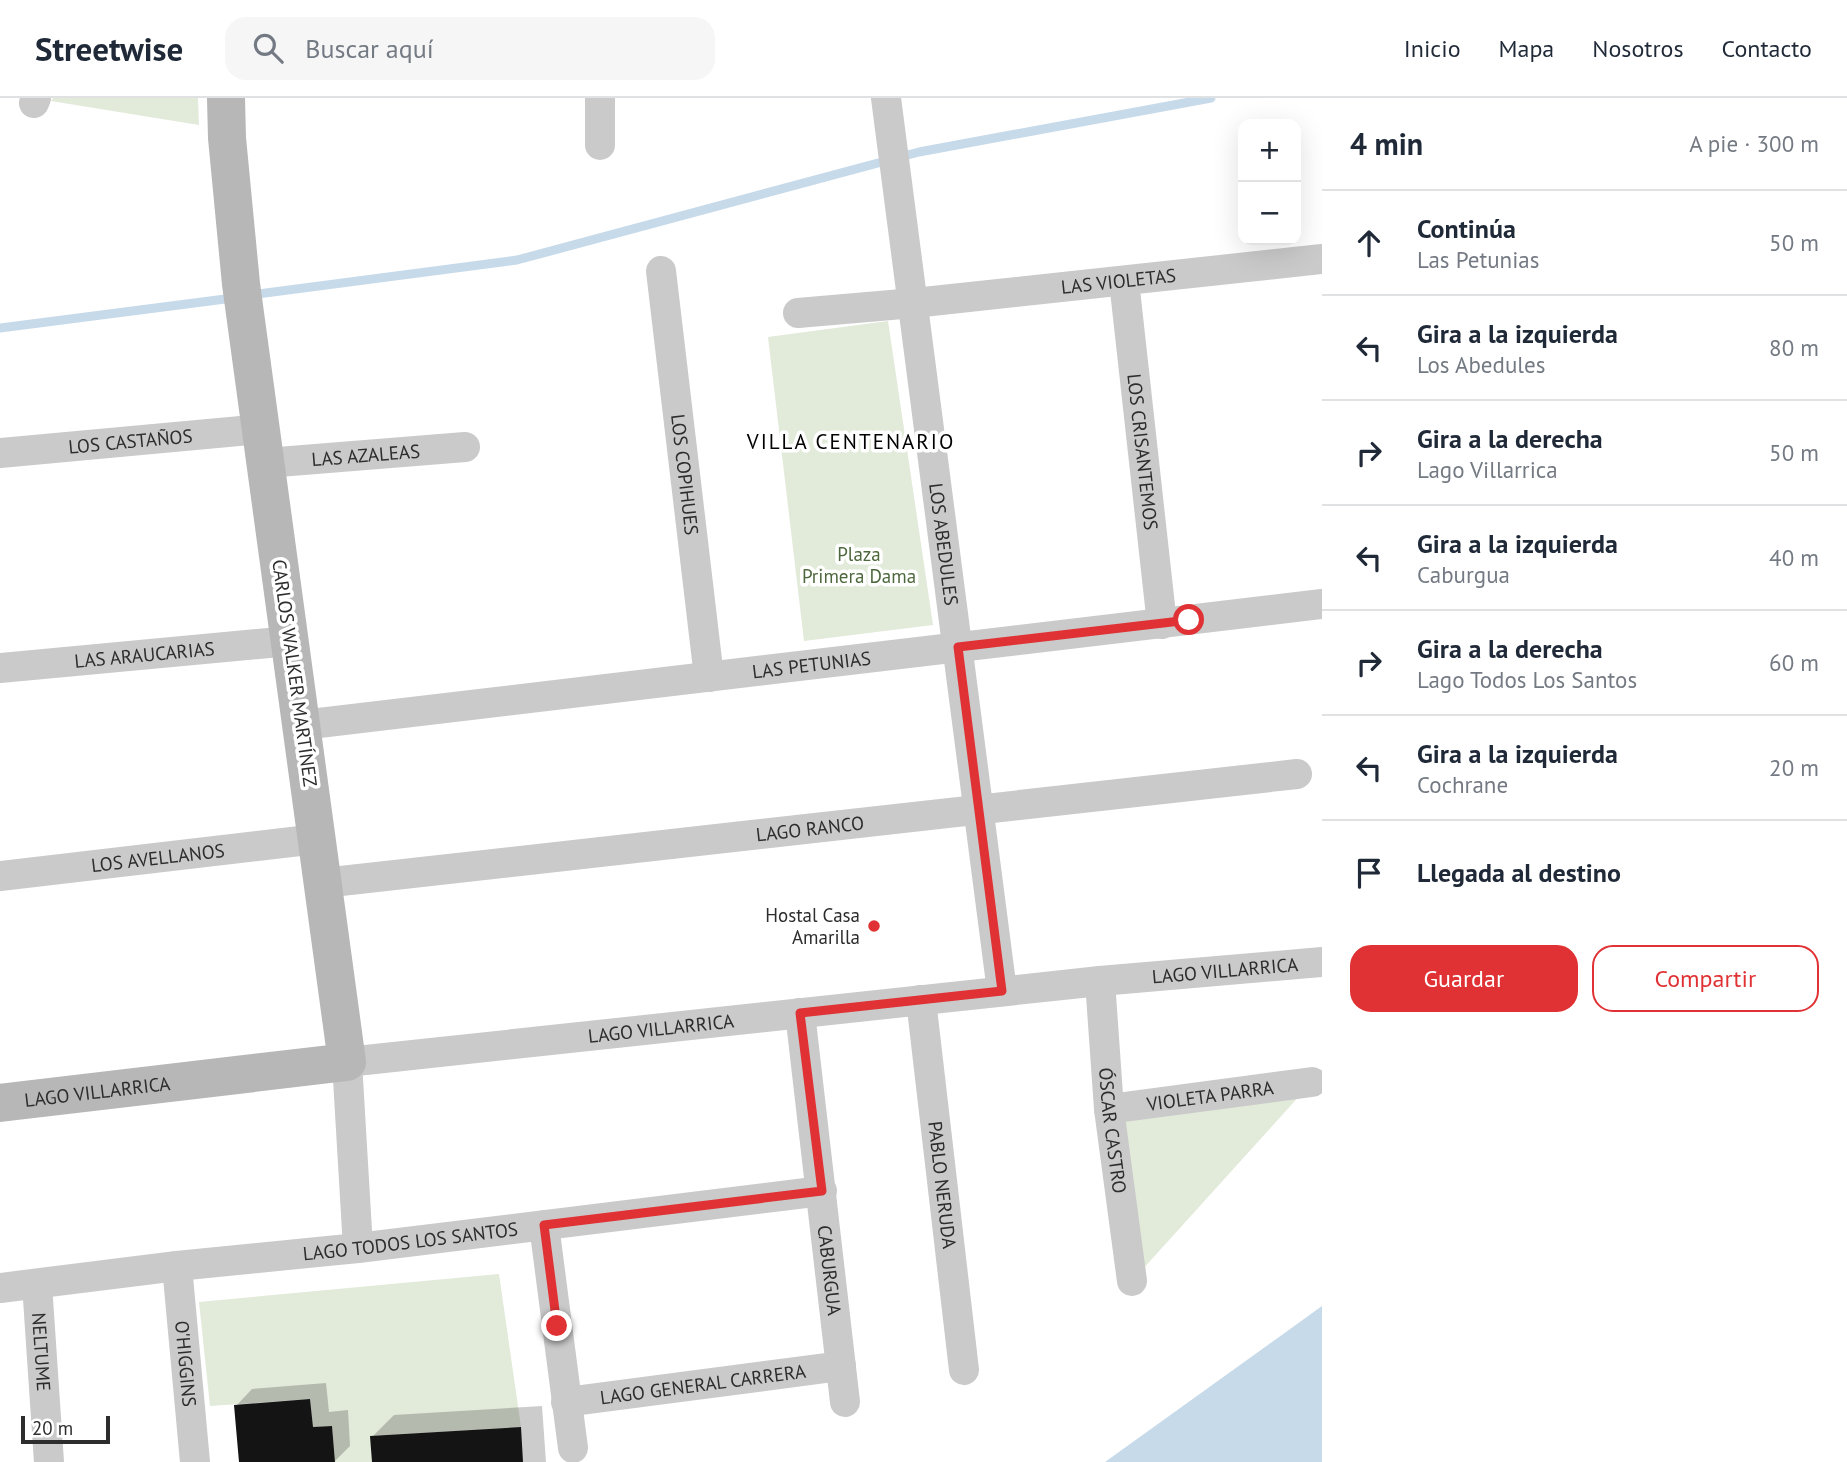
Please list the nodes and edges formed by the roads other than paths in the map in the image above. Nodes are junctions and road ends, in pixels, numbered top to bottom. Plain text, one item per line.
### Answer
1 (226, 98) edge
2 (600, 98) edge
3 (886, 98) edge
4 (600, 145) dead end
5 (1322, 259) edge
6 (661, 271) dead end
7 (1124, 281) junction
8 (914, 303) junction
9 (798, 313) dead end
10 (264, 446) junction
11 (465, 447) dead end
12 (0, 453) edge
13 (1322, 604) edge
14 (1162, 624) junction
15 (290, 641) junction
16 (958, 647) junction
17 (0, 668) edge
18 (709, 677) junction
19 (302, 725) junction
20 (1297, 774) dead end
21 (979, 810) junction
22 (317, 839) junction
23 (0, 876) edge
24 (323, 883) junction
25 (1322, 962) edge
26 (1100, 981) junction
27 (1002, 991) junction
28 (921, 1000) junction
29 (800, 1013) junction
30 (347, 1062) junction
31 (1312, 1082) dead end
32 (0, 1103) edge
33 (1109, 1109) junction
34 (822, 1191) junction
35 (544, 1225) junction
36 (358, 1248) junction
37 (177, 1266) junction
38 (1132, 1281) dead end
39 (37, 1284) junction
40 (0, 1288) edge
41 (841, 1366) junction
42 (964, 1370) dead end
43 (566, 1402) junction
44 (845, 1402) dead end
45 (573, 1448) dead end
46 (49, 1462) edge
47 (195, 1462) edge

1 - 10 street, CARLOS WALKER MARTÍNEZ
2 - 4 street
3 - 8 street, LOS ABEDULES
5 - 7 street, LAS VIOLETAS
6 - 18 street, LOS COPIHUES
7 - 8 street, LAS VIOLETAS
7 - 14 street, LOS CRISANTEMOS
8 - 9 street, LAS VIOLETAS
8 - 16 street, LOS ABEDULES
10 - 11 street, LAS AZALEAS
10 - 12 street, LOS CASTAÑOS
10 - 15 street, CARLOS WALKER MARTÍNEZ
13 - 14 street, LAS PETUNIAS
14 - 16 street, LAS PETUNIAS
15 - 17 street, LAS ARAUCARIAS
15 - 19 street, CARLOS WALKER MARTÍNEZ
16 - 18 street, LAS PETUNIAS
16 - 21 street, LOS ABEDULES
18 - 19 street, LAS PETUNIAS
19 - 22 street, CARLOS WALKER MARTÍNEZ
20 - 21 street, LAGO RANCO
21 - 24 street, LAGO RANCO
21 - 27 street, LOS ABEDULES
22 - 23 street, LOS AVELLANOS
22 - 24 street, CARLOS WALKER MARTÍNEZ
24 - 30 street, CARLOS WALKER MARTÍNEZ
25 - 26 street, LAGO VILLARRICA
26 - 27 street, LAGO VILLARRICA
26 - 33 street, ÓSCAR CASTRO
27 - 28 street, LAGO VILLARRICA
28 - 29 street, LAGO VILLARRICA
28 - 42 street, PABLO NERUDA
29 - 30 street, LAGO VILLARRICA
29 - 34 street, CABURGUA
30 - 32 street, LAGO VILLARRICA
30 - 36 street, CARLOS WALKER MARTÍNEZ
31 - 33 street, VIOLETA PARRA
33 - 38 street, ÓSCAR CASTRO
34 - 35 street, LAGO TODOS LOS SANTOS
34 - 41 street, CABURGUA
35 - 36 street, LAGO TODOS LOS SANTOS
35 - 43 street
36 - 37 street, LAGO TODOS LOS SANTOS
37 - 39 street, LAGO TODOS LOS SANTOS
37 - 47 street, O'HIGGINS
39 - 40 street, LAGO TODOS LOS SANTOS
39 - 46 street, NELTUME
41 - 43 street, LAGO GENERAL CARRERA
41 - 44 street, CABURGUA
43 - 45 street

